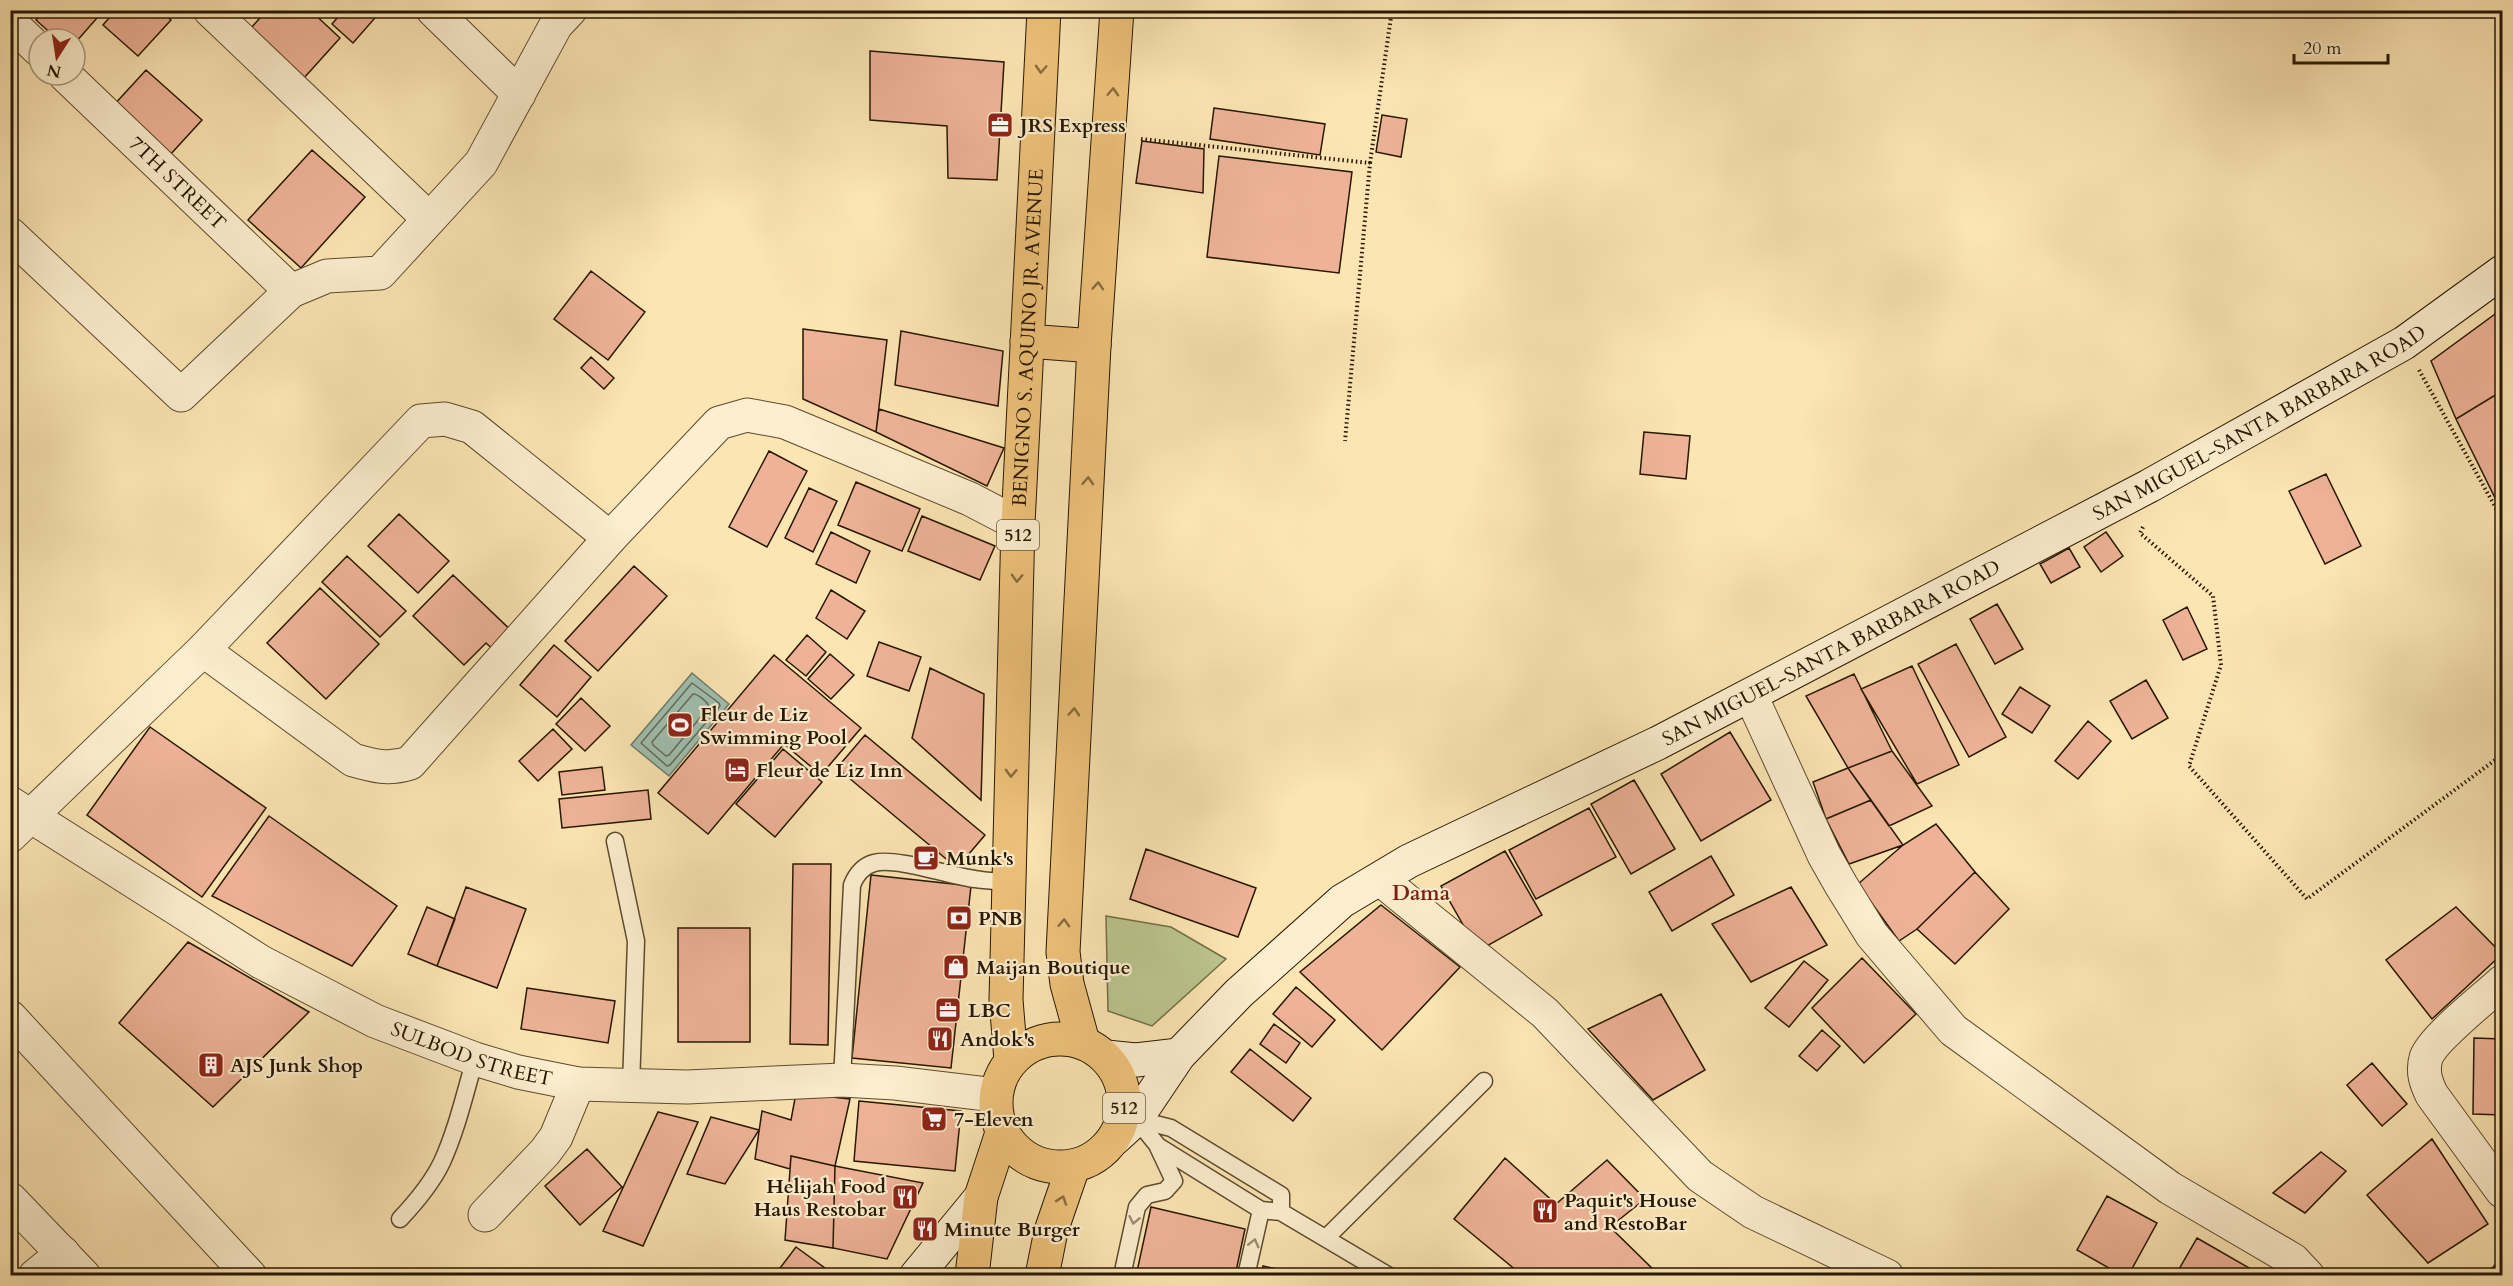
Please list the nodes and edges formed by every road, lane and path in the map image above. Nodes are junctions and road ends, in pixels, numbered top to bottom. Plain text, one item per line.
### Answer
1 (210, 10) edge
2 (433, 10) edge
3 (570, 10) edge
4 (1044, 10) edge
5 (1118, 10) edge
6 (1392, 10) edge
7 (10, 22) edge
8 (27, 38) edge
9 (78, 87) edge
10 (519, 94) junction
11 (1110, 136) junction
12 (1370, 163) junction
13 (429, 219) junction
14 (10, 234) edge
15 (2502, 272) edge
16 (291, 291) junction
17 (1027, 341) junction
18 (2404, 343) junction
19 (1094, 346) junction
20 (1345, 441) dead end
21 (2149, 486) junction
22 (2502, 519) edge
23 (1018, 524) junction
24 (610, 538) junction
25 (203, 650) junction
26 (1750, 696) junction
27 (2502, 755) edge
28 (18, 818) edge
29 (615, 841) dead end
30 (1380, 879) junction
31 (1008, 882) junction
32 (2502, 982) edge
33 (10, 1017) edge
34 (1095, 1050) junction
35 (1179, 1055) junction
36 (475, 1059) junction
37 (1011, 1060) junction
38 (842, 1080) junction
39 (1484, 1081) dead end
40 (578, 1084) junction
41 (631, 1086) junction
42 (995, 1095) junction
43 (1125, 1129) junction
44 (1002, 1132) junction
45 (1158, 1146) junction
46 (1074, 1167) junction
47 (2502, 1191) edge
48 (981, 1197) junction
49 (10, 1199) edge
50 (1262, 1210) junction
51 (1281, 1212) junction
52 (485, 1215) dead end
53 (400, 1219) dead end
54 (1326, 1238) junction
55 (73, 1264) edge
56 (35, 1275) edge
57 (250, 1275) edge
58 (916, 1275) edge
59 (972, 1275) edge
60 (1042, 1275) edge
61 (1122, 1275) edge
62 (1246, 1275) edge
63 (1389, 1275) edge
64 (1887, 1275) edge
65 (2308, 1275) edge

1 - 13 street
2 - 10 street
3 - 10 street
4 -> 17 main road, BENIGNO S. AQUINO JR. AVENUE / 512
11 -> 5 main road, 512
6 - 12 path
7 - 8 street
9 - 16 street, 7TH STREET
10 - 13 street
11 - 12 path
19 -> 11 main road, 512
12 - 20 path
13 - 16 street
14 - 16 street
15 - 18 street, SAN MIGUEL-SANTA BARBARA ROAD
17 - 19 main road
17 - 23 main road, BENIGNO S. AQUINO JR. AVENUE / 512
18 - 21 street, SAN MIGUEL-SANTA BARBARA ROAD
18 - 22 path
34 -> 19 main road, 512
21 - 26 street, SAN MIGUEL-SANTA BARBARA ROAD
21 - 27 path
23 - 24 street
23 -> 31 main road, BENIGNO S. AQUINO JR. AVENUE / 512
24 - 25 street
24 - 25 street
25 - 28 street
26 - 30 street, SAN MIGUEL-SANTA BARBARA ROAD
26 - 65 street
28 - 36 street, SULBOD STREET
29 - 41 lane
30 - 35 street, SAN MIGUEL-SANTA BARBARA ROAD
30 - 64 street
31 - 37 main road, BENIGNO S. AQUINO JR. AVENUE / 512
31 - 38 lane
32 - 47 street
33 - 57 street
34 - 35 street
34 - 37 main road
34 - 43 main road, 512
35 - 43 street, SAN MIGUEL-SANTA BARBARA ROAD
36 - 40 street, SULBOD STREET
36 - 53 lane
37 - 42 main road
38 - 41 street, SULBOD STREET
38 - 42 street, SULBOD STREET
39 - 54 lane
40 - 41 street, SULBOD STREET
40 - 52 street
42 - 44 main road
43 - 45 lane
43 - 46 main road, 512
43 - 51 lane
44 - 46 main road
44 - 48 main road
45 - 50 lane
45 -> 61 lane
60 -> 46 main road
48 - 58 street
48 - 59 main road
49 - 55 street
50 - 51 lane
62 -> 50 lane
51 - 54 lane
54 - 63 lane
55 - 56 street

